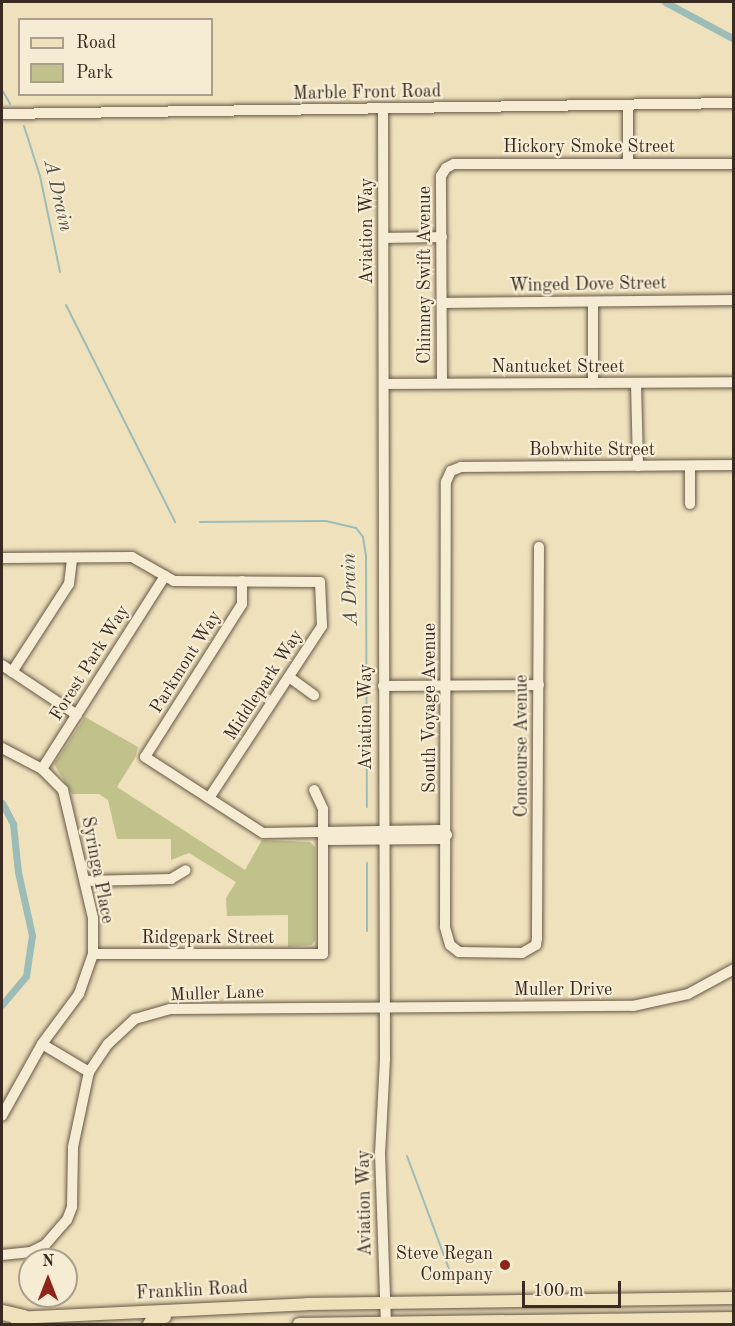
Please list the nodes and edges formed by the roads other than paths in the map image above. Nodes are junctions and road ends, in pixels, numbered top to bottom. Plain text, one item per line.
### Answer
1 (734, 103) edge
2 (628, 105) junction
3 (382, 109) junction
4 (2, 114) edge
5 (628, 163) junction
6 (734, 164) edge
7 (446, 168) joint
8 (384, 237) junction
9 (442, 237) junction
10 (734, 300) edge
11 (593, 302) junction
12 (443, 303) junction
13 (734, 382) edge
14 (442, 383) junction
15 (593, 383) junction
16 (636, 383) junction
17 (384, 384) junction
18 (734, 465) edge
19 (638, 466) junction
20 (690, 466) junction
21 (451, 471) joint
22 (690, 504) dead end
23 (539, 547) dead end
24 (2, 558) edge
25 (72, 558) junction
26 (165, 576) junction
27 (242, 582) junction
28 (2, 665) edge
29 (12, 672) junction
30 (289, 677) junction
31 (539, 685) junction
32 (382, 686) junction
33 (446, 686) junction
34 (314, 695) dead end
35 (76, 715) junction
36 (2, 748) edge
37 (42, 769) junction
38 (314, 790) dead end
39 (209, 798) junction
40 (324, 834) junction
41 (383, 834) junction
42 (447, 835) junction
43 (186, 870) dead end
44 (86, 881) junction
45 (450, 945) joint
46 (93, 954) junction
47 (734, 969) edge
48 (385, 1008) junction
49 (42, 1044) junction
50 (89, 1072) junction
51 (2, 1116) edge
52 (2, 1255) edge
53 (729, 1298) edge
54 (385, 1303) junction
55 (246, 1306) junction
56 (2, 1312) edge
57 (23, 1317) junction
58 (2, 1318) edge
59 (734, 1318) edge
60 (597, 1320) junction
61 (149, 1324) edge
62 (299, 1324) edge
63 (386, 1324) edge

1 - 2 street, Marble Front Road
2 - 3 street, Marble Front Road
2 - 5 street
3 - 4 street, Marble Front Road
3 - 8 street, Aviation Way
5 - 6 street, Hickory Smoke Street
5 - 7 street, Hickory Smoke Street
7 - 9 street, Chimney Swift Avenue
8 - 9 street
8 - 17 street, Aviation Way
9 - 12 street, Chimney Swift Avenue
10 - 11 street, Winged Dove Street
11 - 12 street, Winged Dove Street
11 - 15 street
12 - 14 street, Chimney Swift Avenue
13 - 16 street, Nantucket Street
14 - 15 street, Nantucket Street
14 - 17 street, Nantucket Street
15 - 16 street, Nantucket Street
16 - 19 street
17 - 32 street, Aviation Way
18 - 20 street, Bobwhite Street
19 - 20 street, Bobwhite Street
19 - 21 street, Bobwhite Street
20 - 22 street
21 - 33 street, South Voyage Avenue
23 - 31 street, Concourse Avenue
24 - 25 street
25 - 26 street
25 - 29 street
26 - 27 street
26 - 35 street, Forest Park Way
27 - 30 street, Middlepark Way
27 - 39 street, Parkmont Way
28 - 29 street
29 - 35 street
30 - 34 street
30 - 39 street, Middlepark Way
31 - 33 street
31 - 45 street, Concourse Avenue
32 - 33 street
32 - 41 street, Aviation Way
33 - 42 street, South Voyage Avenue
35 - 37 street, Forest Park Way
36 - 37 street, Syringa Place
37 - 44 street, Syringa Place
38 - 40 street
39 - 40 street
40 - 41 street
40 - 46 street, Ridgepark Street
41 - 42 street
41 - 48 street, Aviation Way
42 - 45 street, South Voyage Avenue
43 - 44 street
44 - 46 street, Syringa Place
46 - 49 street, Syringa Place
47 - 48 street, Muller Drive
48 - 50 street, Muller Lane
48 - 54 street, Aviation Way
49 - 50 street
49 - 51 street, Syringa Place
50 - 52 street, Muller Lane
53 - 54 main road, Franklin Road
53 - 60 main road
54 - 55 main road, Franklin Road
54 - 63 street, Aviation Way
55 - 57 main road, Franklin Road
55 - 61 main road
56 - 57 highway
57 - 58 main road, Franklin Road
59 - 60 main road
60 - 63 main road
62 - 63 main road

